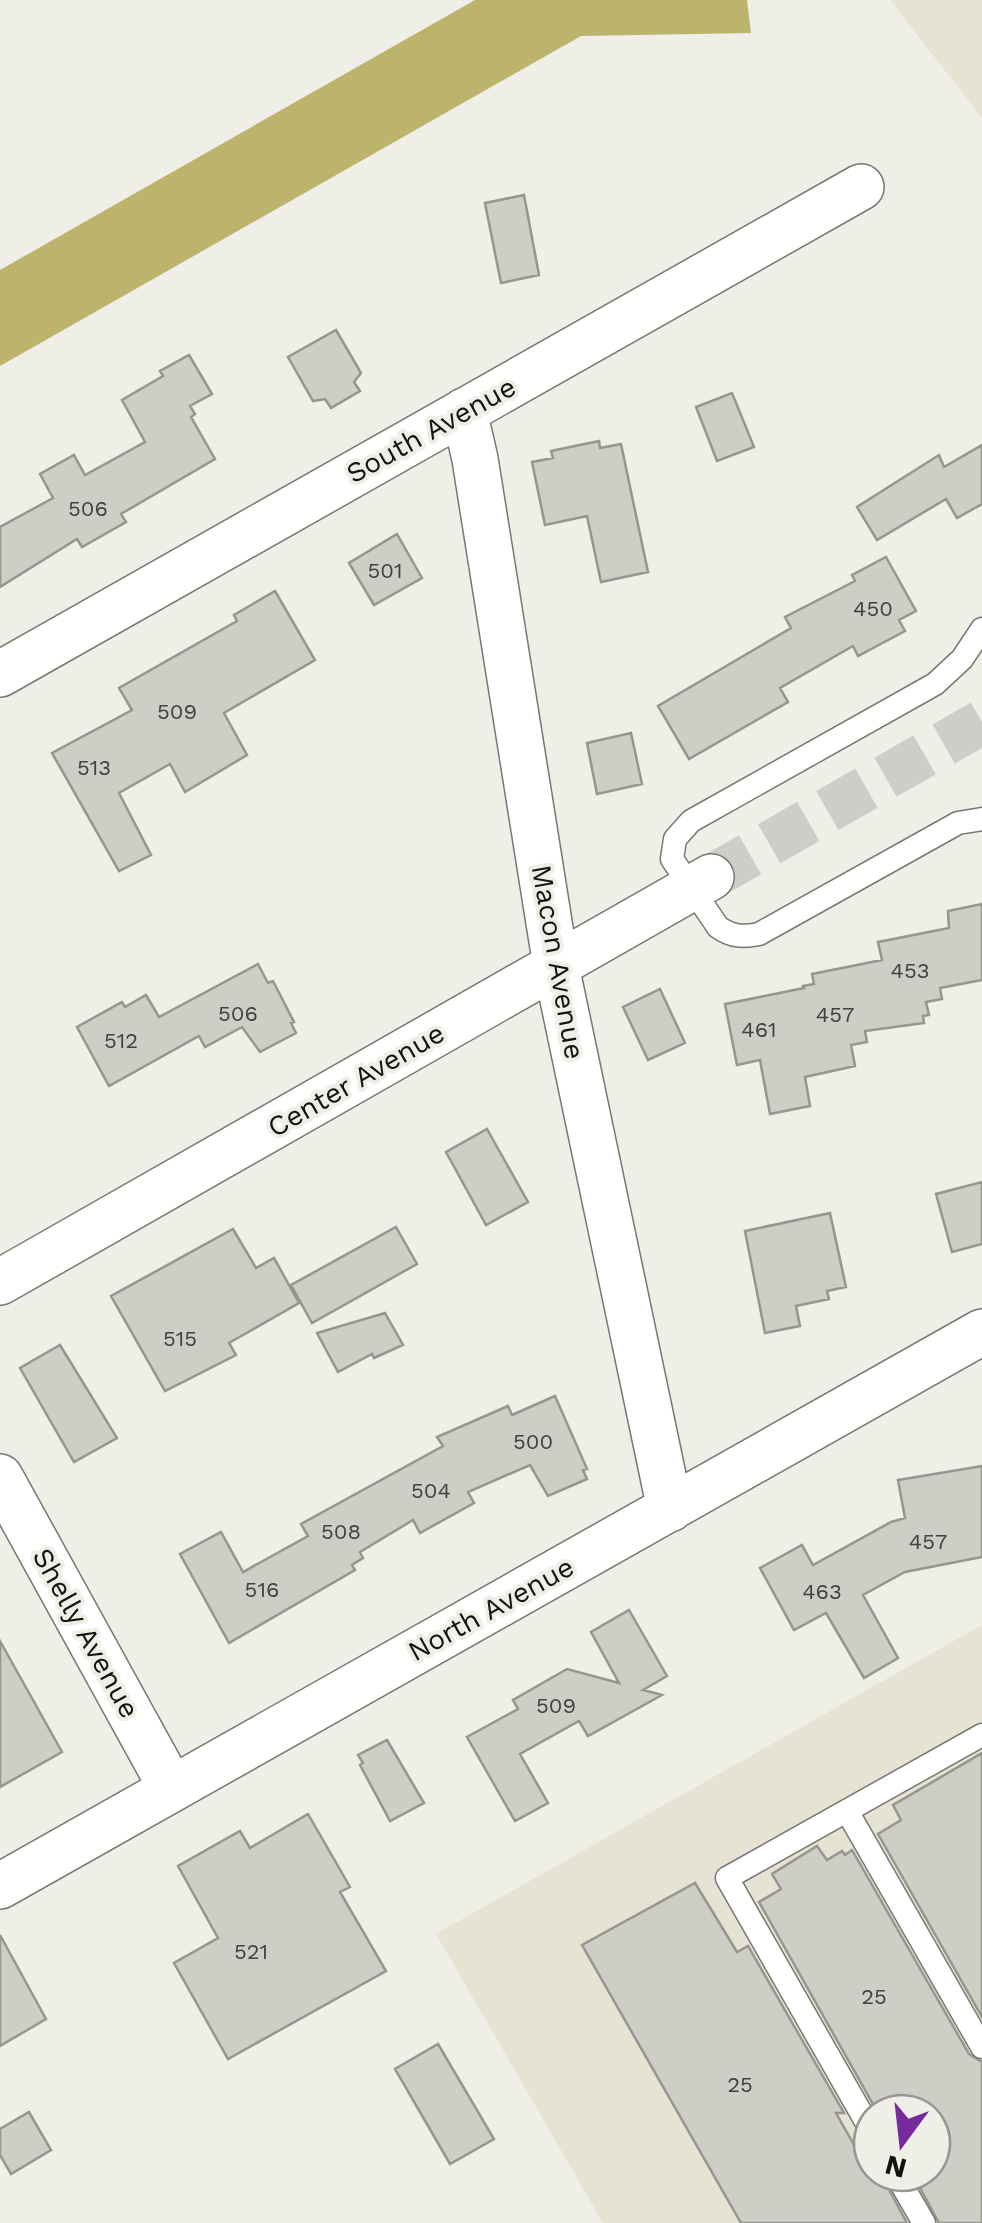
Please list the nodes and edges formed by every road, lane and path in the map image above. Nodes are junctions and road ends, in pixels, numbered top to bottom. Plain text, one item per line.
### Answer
1 (861, 187) dead end
2 (464, 412) junction
3 (982, 629) edge
4 (0, 674) edge
5 (982, 819) edge
6 (701, 882) junction
7 (556, 966) junction
8 (0, 1282) edge
9 (982, 1332) edge
10 (0, 1477) edge
11 (670, 1509) junction
12 (982, 1735) edge
13 (172, 1788) junction
14 (847, 1811) junction
15 (0, 1886) edge
16 (982, 2047) edge
17 (852, 2097) edge
18 (907, 2193) edge
19 (924, 2223) edge

1 - 2 street, South Avenue
2 - 4 street, South Avenue
2 - 7 street, Macon Avenue
3 - 6 lane
5 - 6 lane
6 - 7 street, Center Avenue
7 - 8 street, Center Avenue
7 - 11 street, Macon Avenue
9 - 11 street, North Avenue
10 - 13 street, Shelly Avenue
11 - 13 street, North Avenue
12 - 14 lane
13 - 15 street, North Avenue
14 - 16 lane
14 - 17 lane
18 - 19 lane

